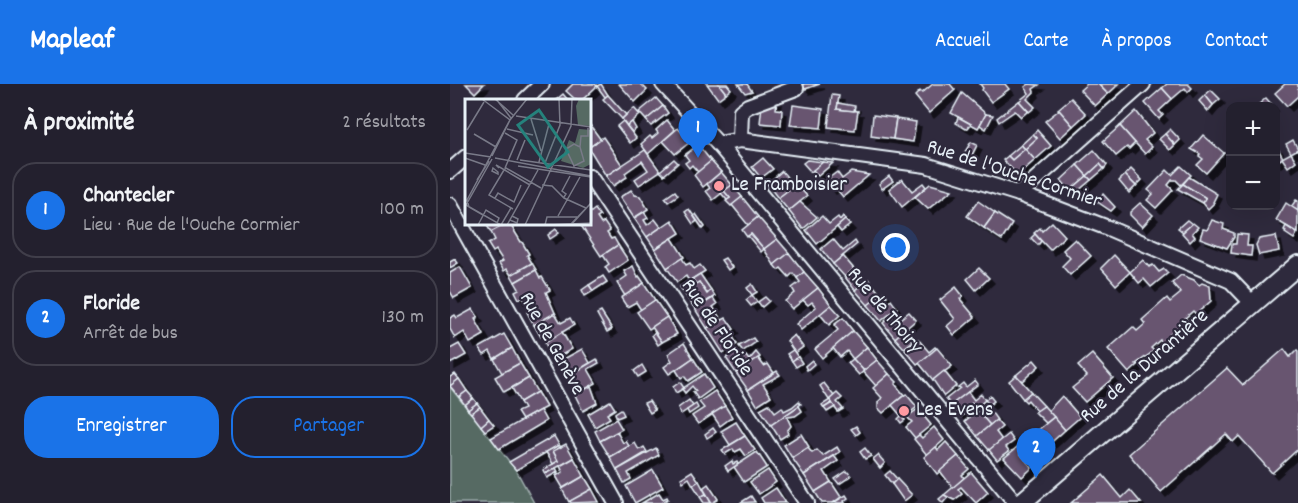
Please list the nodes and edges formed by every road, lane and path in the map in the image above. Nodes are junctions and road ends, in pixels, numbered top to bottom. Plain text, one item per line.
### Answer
1 (663, 84) edge
2 (1143, 84) edge
3 (796, 88) dead end
4 (740, 140) junction
5 (720, 146) junction
6 (465, 158) edge
7 (450, 171) edge
8 (591, 179) edge
9 (1019, 194) junction
10 (450, 205) edge
11 (1298, 265) edge
12 (1252, 304) junction
13 (616, 503) edge
14 (807, 503) edge
15 (1016, 503) edge
16 (1021, 503) edge

1 - 5 street
2 - 9 street
3 - 4 street
4 - 5 street, Rue de l'Ouche Cormier
4 - 9 street, Rue de l'Ouche Cormier
5 - 15 street, Rue de Thoiry
6 - 7 street
8 - 14 street, Rue de Floride
9 - 12 street, Rue de l'Ouche Cormier
10 - 13 street, Rue de Genève
11 - 12 street, Rue de la Durantière
12 - 16 street, Rue de la Durantière

